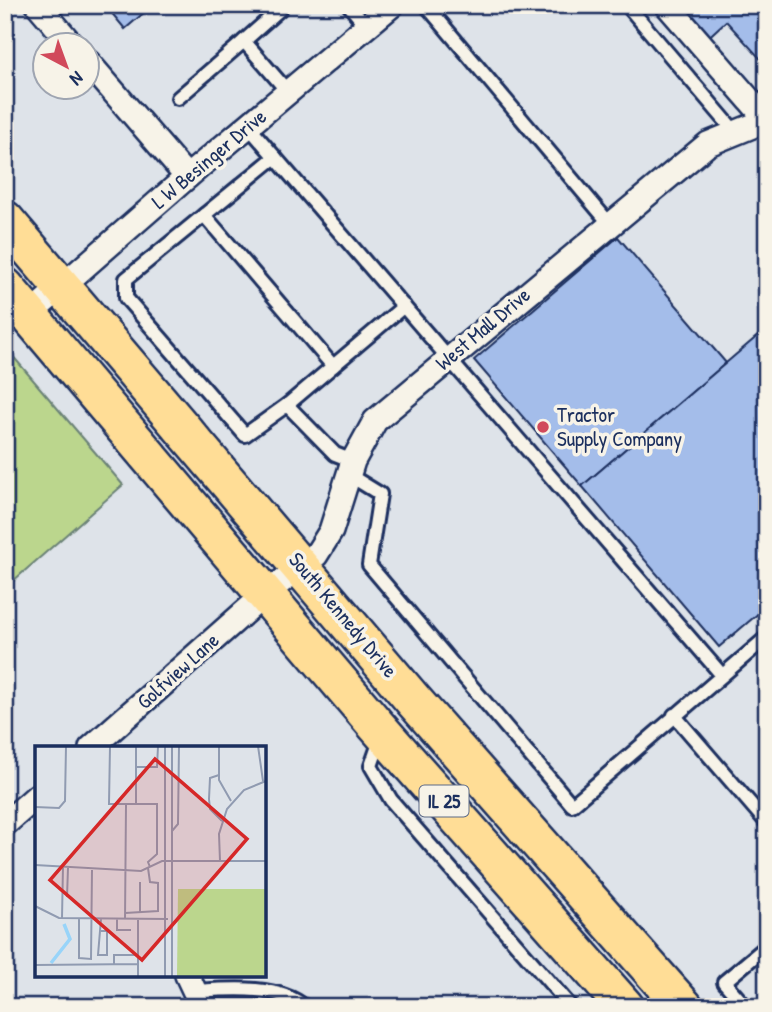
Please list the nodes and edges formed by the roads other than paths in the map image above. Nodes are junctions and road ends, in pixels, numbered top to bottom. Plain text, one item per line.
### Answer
1 (349, 5) edge
2 (392, 5) edge
3 (425, 5) edge
4 (627, 5) edge
5 (667, 5) edge
6 (40, 6) edge
7 (280, 9) dead end
8 (366, 26) junction
9 (61, 32) edge
10 (244, 41) junction
11 (102, 78) edge
12 (288, 92) junction
13 (177, 98) dead end
14 (767, 120) edge
15 (248, 125) junction
16 (736, 133) junction
17 (275, 156) junction
18 (187, 177) junction
19 (204, 215) junction
20 (5, 220) edge
21 (609, 223) junction
22 (64, 285) junction
23 (5, 287) edge
24 (404, 306) junction
25 (29, 315) junction
26 (449, 358) junction
27 (333, 366) junction
28 (287, 405) junction
29 (351, 468) junction
30 (302, 566) junction
31 (264, 595) junction
32 (767, 637) edge
33 (721, 674) junction
34 (674, 715) junction
35 (388, 738) junction
36 (93, 746) edge
37 (35, 798) edge
38 (767, 823) edge
39 (5, 824) edge
40 (767, 946) edge
41 (195, 991) edge
42 (305, 1007) edge
43 (571, 1007) edge
44 (625, 1007) edge
45 (684, 1007) edge
46 (746, 1007) edge

1 - 8 lane
2 - 8 street, L W Besinger Drive
3 - 21 lane
4 - 16 lane
5 - 14 street
6 - 9 street
7 - 10 lane
8 - 12 street, L W Besinger Drive
10 - 12 lane
10 - 13 lane
11 - 18 street
12 - 15 street, L W Besinger Drive
14 - 16 street, West Mall Drive
15 - 17 lane
15 - 18 street, L W Besinger Drive
16 - 21 street, West Mall Drive
17 - 19 lane
17 - 24 lane
18 - 22 street, L W Besinger Drive
19 - 27 lane
19 - 28 lane
20 - 22 main road, South Kennedy Drive / IL 25
21 - 26 street, West Mall Drive
22 - 25 street, L W Besinger Drive
22 - 30 main road, South Kennedy Drive / IL 25
23 - 25 main road, IL 25
24 - 26 lane
24 - 27 lane
25 - 31 main road, IL 25
26 - 29 street, West Mall Drive
26 - 33 lane
27 - 28 lane
28 - 29 lane
29 - 30 street, West Mall Drive
29 - 34 lane
30 - 31 street, West Mall Drive
30 - 45 main road, South Kennedy Drive / IL 25
31 - 35 main road, IL 25
31 - 36 street, Golfview Lane
32 - 33 lane
33 - 34 lane
34 - 38 lane
35 - 43 lane
35 - 44 main road, IL 25
37 - 39 street
40 - 46 lane
41 - 42 lane

